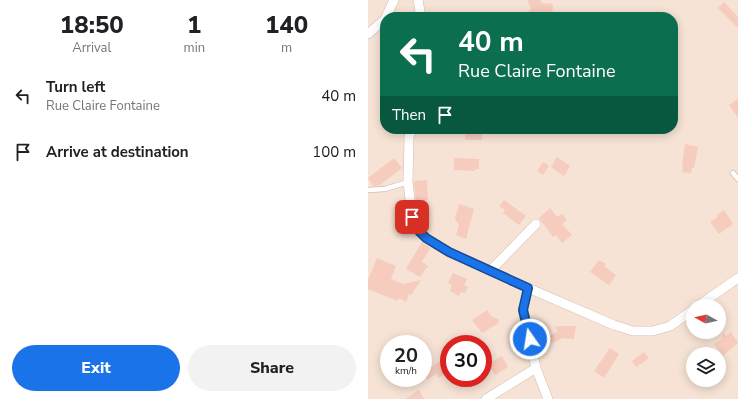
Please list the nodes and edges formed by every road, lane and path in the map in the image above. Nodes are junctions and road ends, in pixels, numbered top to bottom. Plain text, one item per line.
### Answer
1 (394, 0) edge
2 (418, 0) edge
3 (389, 12) edge
4 (420, 12) edge
5 (380, 23) edge
6 (368, 34) edge
7 (410, 134) edge
8 (733, 173) dead end
9 (738, 179) edge
10 (408, 182) junction
11 (368, 190) edge
12 (536, 224) dead end
13 (490, 271) junction
14 (738, 278) edge
15 (528, 288) junction
16 (708, 299) edge
17 (686, 315) edge
18 (536, 368) junction
19 (486, 399) edge
20 (548, 399) edge

1 - 3 street
2 - 4 street
5 - 6 street
7 - 10 street
8 - 9 lane
10 - 11 lane
10 - 13 street
12 - 13 street
13 - 15 street
14 - 16 street
15 - 17 street
15 - 18 street
18 - 19 street
18 - 20 street

